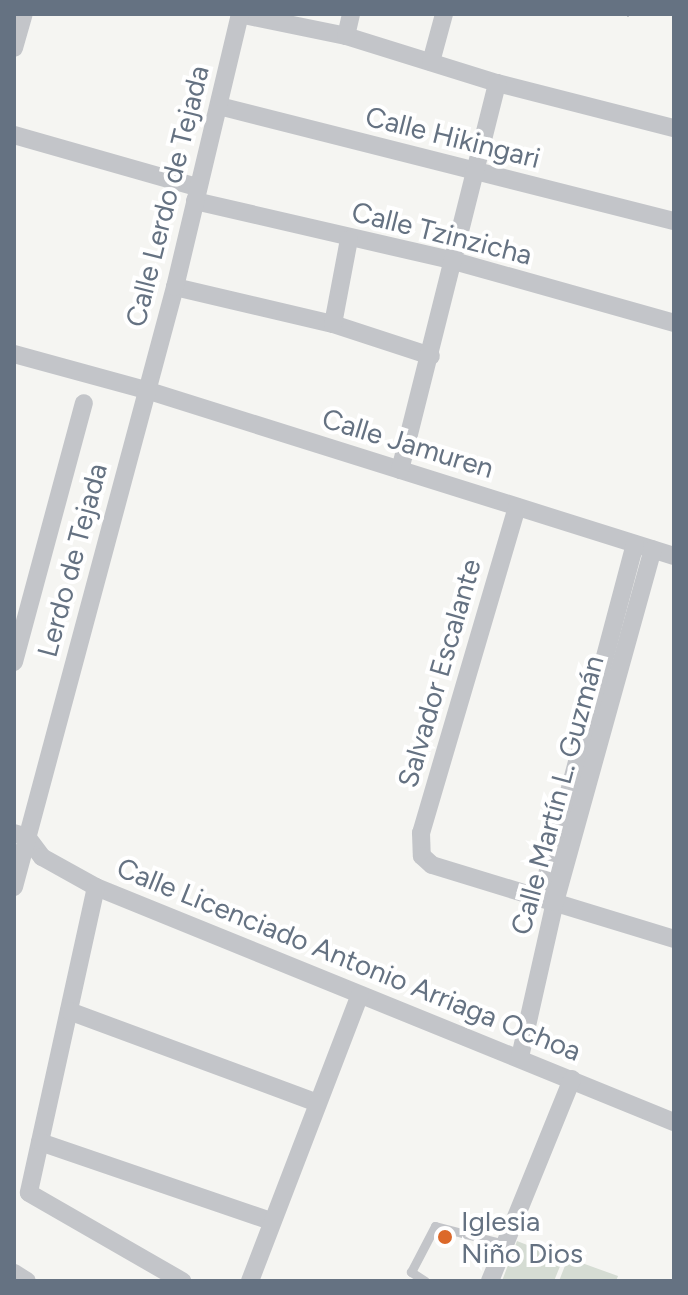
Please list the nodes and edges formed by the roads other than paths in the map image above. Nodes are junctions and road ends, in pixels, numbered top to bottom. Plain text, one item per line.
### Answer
1 (24, 14) edge
2 (239, 14) edge
3 (351, 14) edge
4 (444, 14) edge
5 (346, 36) junction
6 (14, 48) edge
7 (431, 62) junction
8 (497, 83) junction
9 (219, 106) junction
10 (674, 128) edge
11 (14, 135) edge
12 (473, 172) junction
13 (196, 194) junction
14 (674, 221) edge
15 (349, 239) junction
16 (454, 261) junction
17 (175, 287) junction
18 (674, 323) edge
19 (333, 324) junction
20 (14, 354) edge
21 (431, 356) junction
22 (146, 390) junction
23 (84, 403) dead end
24 (400, 470) junction
25 (517, 507) junction
26 (644, 546) junction
27 (674, 553) edge
28 (22, 603) edge
29 (14, 662) edge
30 (20, 835) edge
31 (14, 887) edge
32 (96, 887) junction
33 (548, 900) junction
34 (673, 933) edge
35 (360, 995) junction
36 (69, 1011) junction
37 (520, 1057) junction
38 (572, 1079) junction
39 (318, 1103) junction
40 (674, 1122) edge
41 (40, 1142) junction
42 (271, 1221) junction
43 (504, 1244) junction
44 (14, 1273) edge
45 (27, 1281) edge
46 (182, 1281) edge
47 (250, 1281) edge
48 (425, 1281) edge
49 (490, 1281) edge

1 - 6 street
2 - 5 street
2 - 9 street, Calle Lerdo de Tejada
3 - 5 street
4 - 7 street
5 - 7 street
7 - 8 street
8 - 10 street
8 - 12 street
9 - 12 street, Calle Hikingari
9 - 13 street, Calle Lerdo de Tejada
11 - 13 street, Calle Tzinzicha
12 - 14 street, Calle Hikingari
12 - 16 street
13 - 15 street, Calle Tzinzicha
13 - 17 street, Calle Lerdo de Tejada
15 - 16 street, Calle Tzinzicha
15 - 19 street
16 - 18 street, Calle Tzinzicha
16 - 21 street
17 - 19 street
17 - 22 street, Calle Lerdo de Tejada
19 - 21 street
20 - 22 street, Calle Jamuren
21 - 24 street
22 - 24 street, Calle Jamuren
22 - 30 street, Lerdo de Tejada
23 - 28 street
24 - 25 street, Calle Jamuren
25 - 26 street, Calle Jamuren
25 - 33 street, Salvador Escalante
26 - 27 street, Calle Jamuren
26 - 33 street, Calle Martín L. Guzmán
28 - 29 street
30 - 31 street, Lerdo de Tejada
30 - 32 street, Calle Licenciado Antonio Arriaga Ochoa
32 - 35 street, Calle Licenciado Antonio Arriaga Ochoa
32 - 36 street
33 - 34 street
33 - 37 street, Calle Martín L. Guzmán
35 - 37 street, Calle Licenciado Antonio Arriaga Ochoa
35 - 39 street
36 - 39 street
36 - 41 street
37 - 38 street, Calle Licenciado Antonio Arriaga Ochoa
38 - 40 street, Calle Licenciado Antonio Arriaga Ochoa
38 - 43 street
39 - 42 street
41 - 42 street
41 - 46 street
42 - 47 street
43 - 48 lane
43 - 49 street
44 - 45 street

